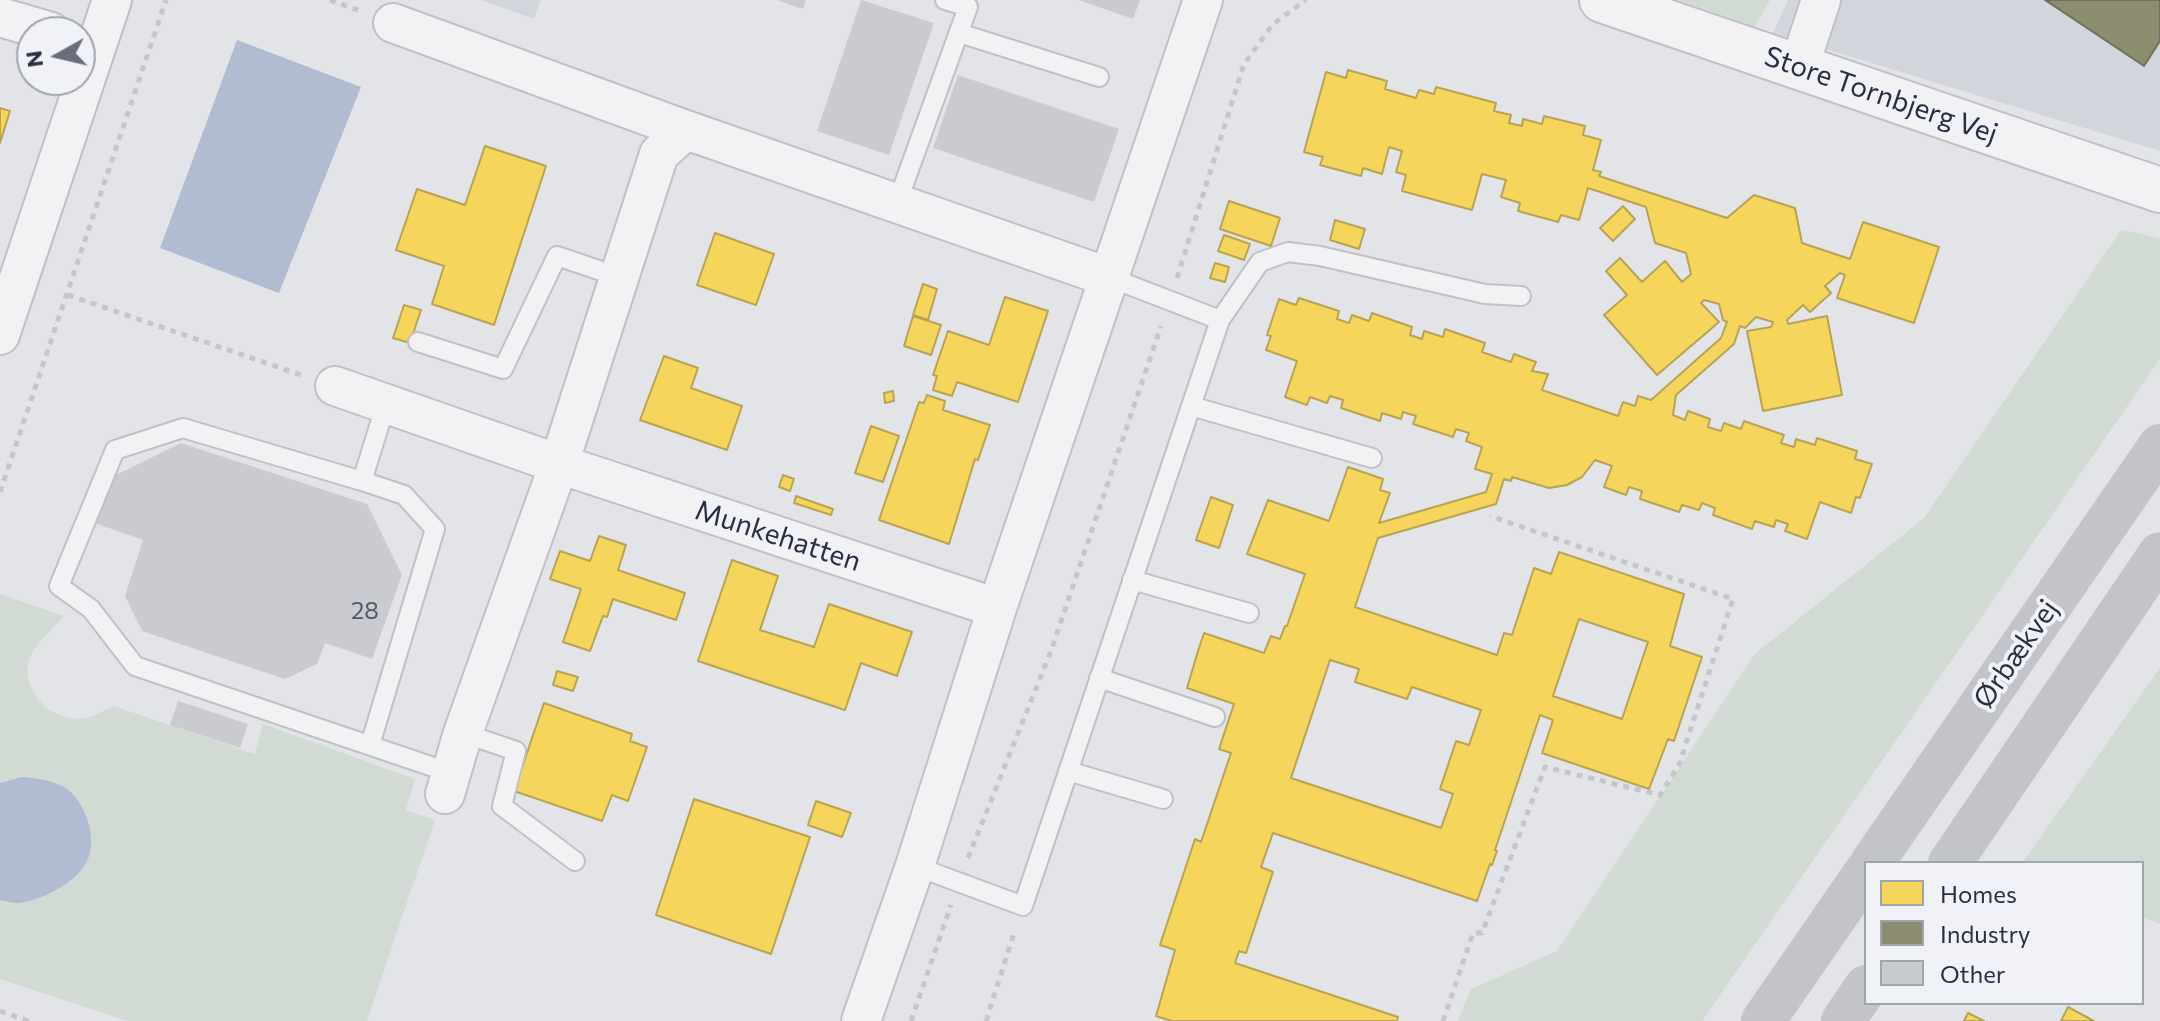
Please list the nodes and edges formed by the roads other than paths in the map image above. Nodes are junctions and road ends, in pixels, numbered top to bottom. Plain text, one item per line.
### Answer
1 (112, 0) edge
2 (945, 0) edge
3 (1203, 0) edge
4 (1602, 0) edge
5 (1821, 0) edge
6 (393, 23) dead end
7 (96, 29) edge
8 (959, 33) junction
9 (1799, 67) junction
10 (1099, 77) dead end
11 (72, 96) edge
12 (686, 130) junction
13 (2160, 190) edge
14 (897, 203) junction
15 (619, 277) junction
16 (1111, 278) junction
17 (1521, 296) dead end
18 (1220, 320) junction
19 (0, 335) edge
20 (418, 342) dead end
21 (335, 386) road end
22 (386, 404) junction
23 (1191, 406) junction
24 (2160, 446) edge
25 (1372, 458) dead end
26 (559, 464) junction
27 (362, 481) junction
28 (2160, 554) edge
29 (1132, 580) junction
30 (997, 608) junction
31 (1249, 613) dead end
32 (1099, 678) junction
33 (1215, 717) dead end
34 (463, 733) junction
35 (370, 745) junction
36 (1068, 771) junction
37 (448, 783) joint
38 (1163, 799) dead end
39 (575, 861) dead end
40 (1873, 861) edge
41 (1951, 861) edge
42 (915, 866) junction
43 (1864, 875) edge
44 (1864, 990) edge
45 (861, 1021) edge
46 (1763, 1021) edge
47 (1843, 1021) edge

1 - 7 street
2 - 8 lane
3 - 16 street
4 - 9 street, Store Tornbjerg Vej
5 - 9 street
6 - 12 street
8 - 10 lane
8 - 14 lane
9 - 13 street, Store Tornbjerg Vej
11 - 19 street
12 - 14 street
12 - 15 street
14 - 16 street
15 - 20 lane
15 - 26 street
16 - 18 lane
16 - 30 street
17 - 18 lane
18 - 23 lane
21 - 22 street, Munkehatten
22 - 26 street, Munkehatten
22 - 27 lane
23 - 25 lane
23 - 29 lane
24 - 40 main road, Ørbækvej
26 - 30 street, Munkehatten
26 - 34 street
27 - 35 lane
27 - 35 lane
28 - 41 main road
29 - 31 lane
29 - 32 lane
30 - 42 street
32 - 33 lane
32 - 36 lane
34 - 37 street
34 - 39 lane
35 - 37 lane
36 - 38 lane
36 - 42 lane
42 - 45 street
43 - 46 main road
44 - 47 main road

